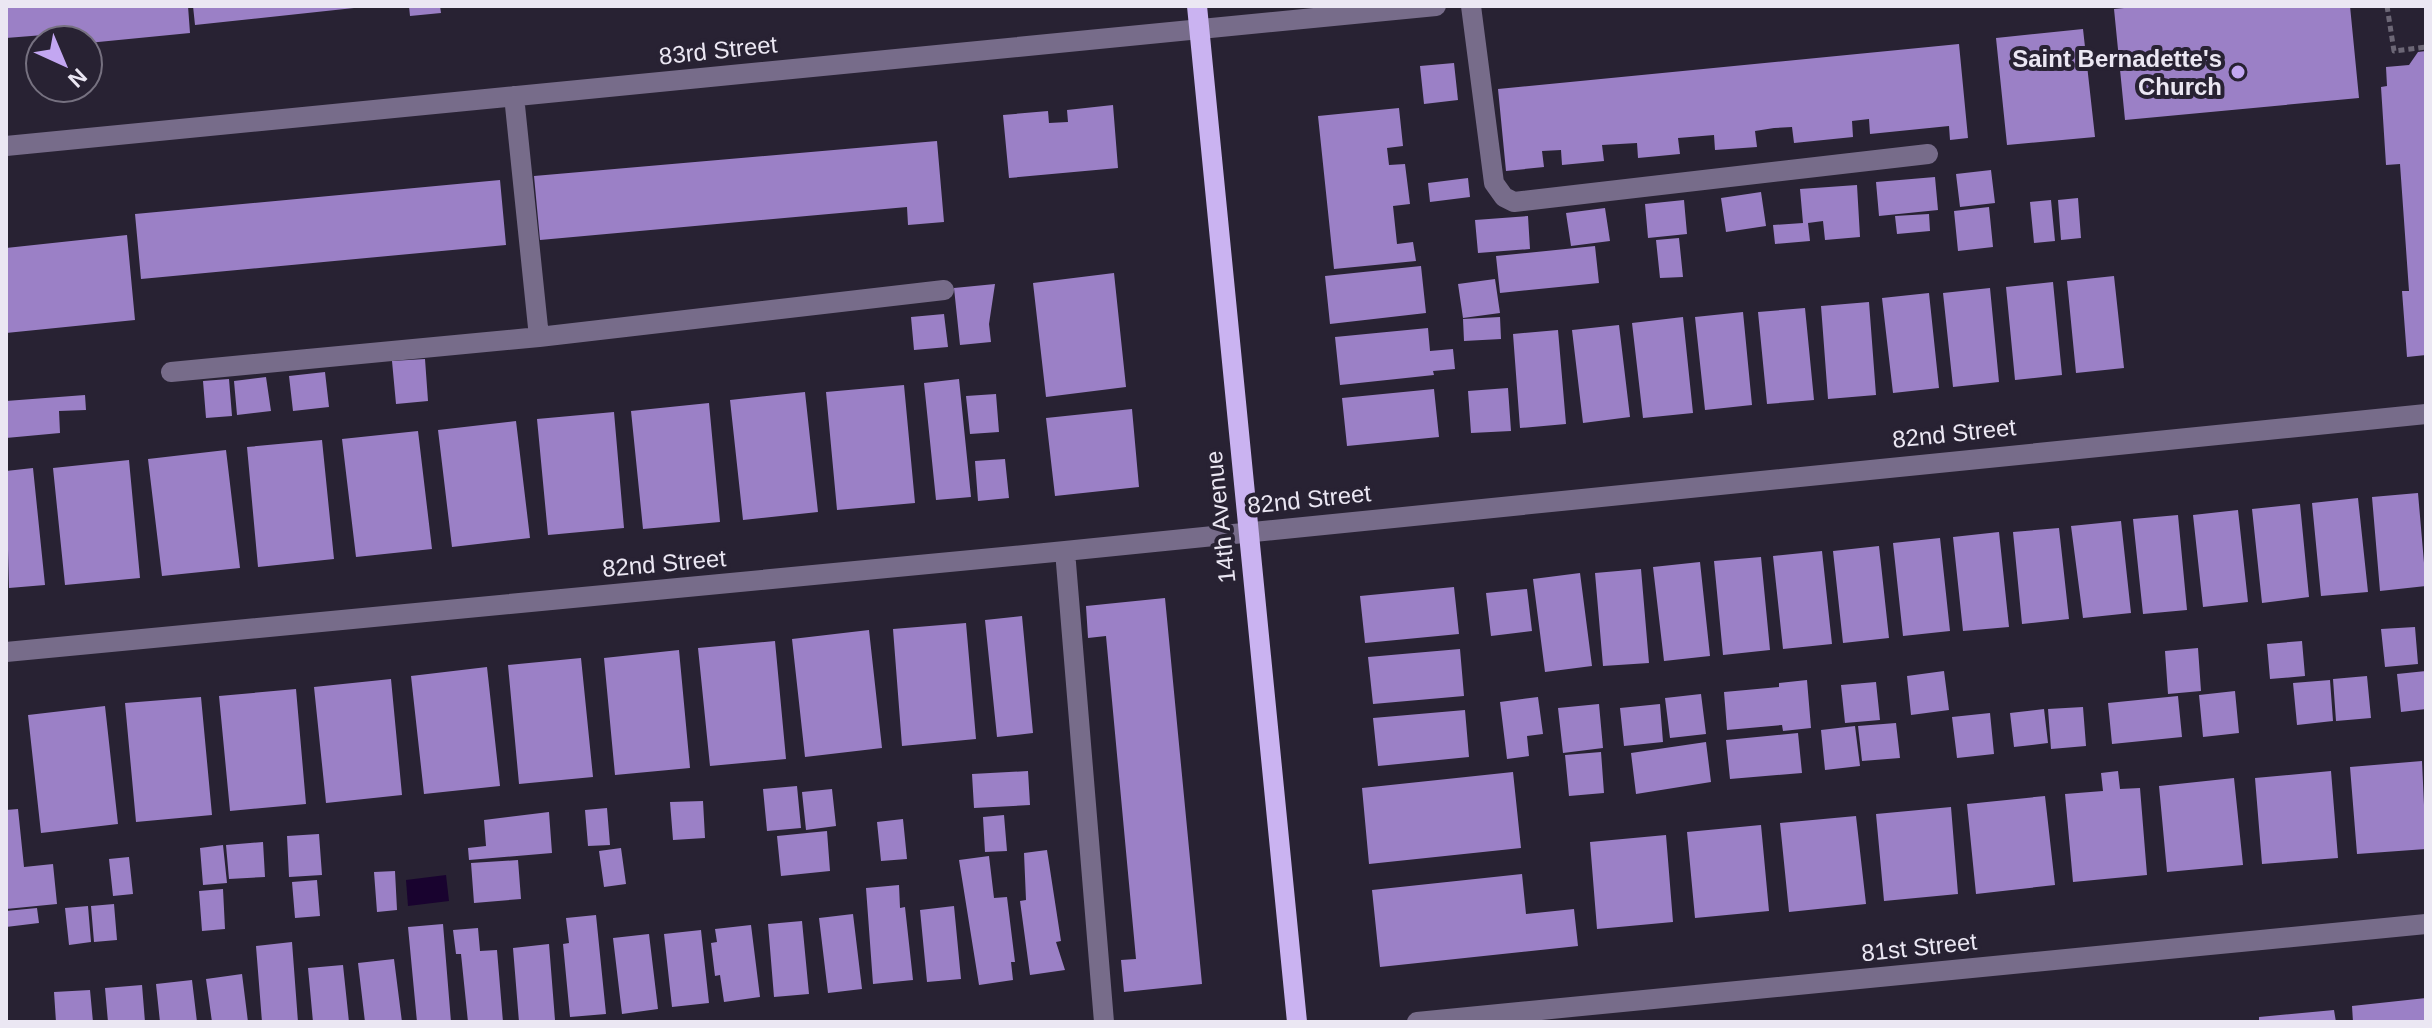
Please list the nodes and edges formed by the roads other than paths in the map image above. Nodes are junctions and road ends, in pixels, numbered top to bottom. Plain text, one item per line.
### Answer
1 (1197, 6) edge
2 (1436, 6) edge
3 (1471, 6) edge
4 (1200, 28) junction
5 (514, 96) junction
6 (6, 146) edge
7 (1928, 154) dead end
8 (944, 290) dead end
9 (539, 337) junction
10 (171, 372) dead end
11 (2426, 414) edge
12 (1248, 531) junction
13 (1065, 551) junction
14 (6, 652) edge
15 (2426, 924) edge
16 (1104, 1022) edge
17 (1297, 1022) edge
18 (1417, 1022) edge

1 - 4 main road, 14th Avenue
2 - 4 street, 83rd Street
3 - 7 street
4 - 5 street, 83rd Street
4 - 12 main road, 14th Avenue
5 - 6 street, 83rd Street
5 - 9 street
8 - 9 street
9 - 10 street
11 - 12 street, 82nd Street
12 - 13 street, 82nd Street
12 - 17 main road, 14th Avenue
13 - 14 street, 82nd Street
13 - 16 street
15 - 18 street, 81st Street

